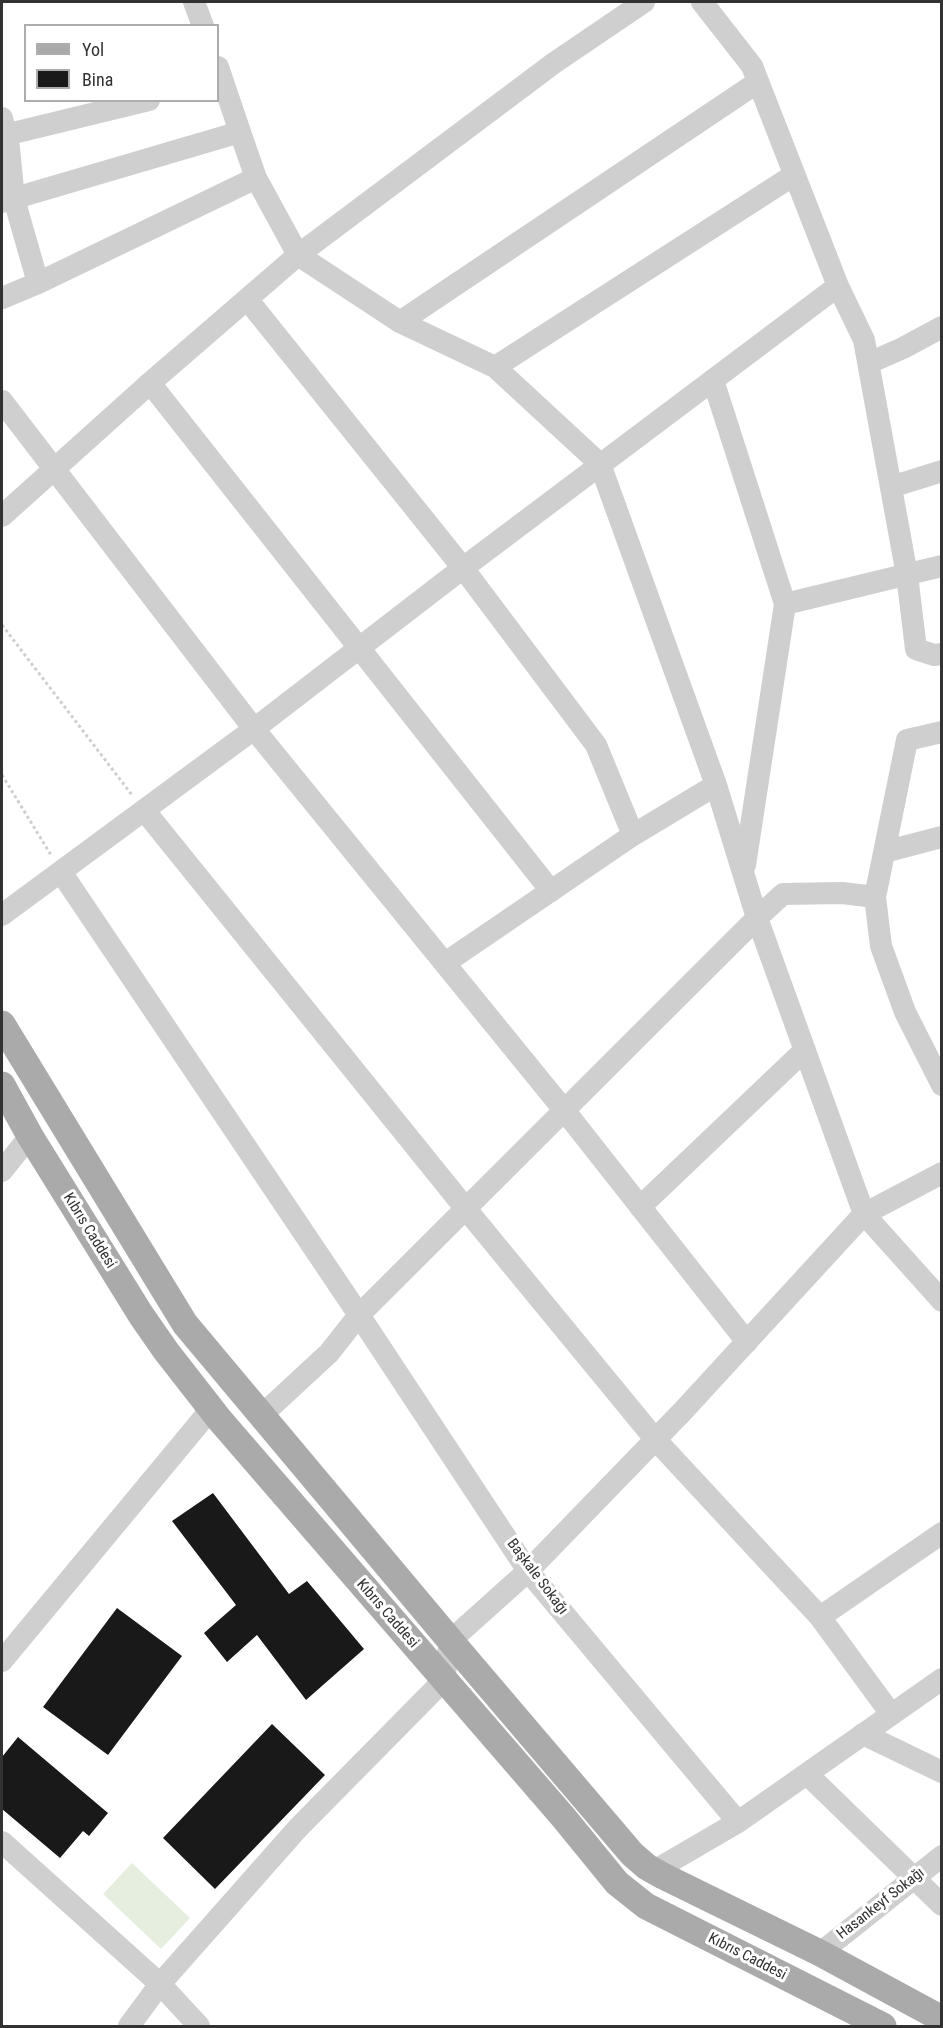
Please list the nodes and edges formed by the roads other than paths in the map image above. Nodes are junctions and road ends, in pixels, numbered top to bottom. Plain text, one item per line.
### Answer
1 (194, 2) edge
2 (644, 2) edge
3 (702, 2) edge
4 (201, 24) edge
5 (219, 78) edge
6 (758, 82) junction
7 (138, 102) edge
8 (3, 126) edge
9 (240, 132) junction
10 (794, 175) junction
11 (256, 178) junction
12 (8, 200) edge
13 (298, 255) junction
14 (38, 283) junction
15 (838, 286) junction
16 (2, 298) edge
17 (247, 299) junction
18 (400, 322) junction
19 (942, 327) edge
20 (868, 363) junction
21 (495, 367) junction
22 (713, 380) junction
23 (150, 383) junction
24 (2, 401) edge
25 (600, 464) junction
26 (56, 469) junction
27 (942, 471) edge
28 (891, 487) junction
29 (2, 516) edge
30 (942, 566) edge
31 (463, 568) junction
32 (907, 575) junction
33 (785, 604) junction
34 (359, 647) junction
35 (942, 654) edge
36 (254, 729) junction
37 (942, 732) edge
38 (716, 785) junction
39 (144, 810) junction
40 (633, 835) junction
41 (942, 837) edge
42 (884, 852) junction
43 (61, 872) junction
44 (743, 873) junction
45 (551, 891) junction
46 (875, 897) junction
47 (2, 915) edge
48 (757, 918) junction
49 (445, 963) junction
50 (2, 1024) edge
51 (805, 1050) junction
52 (2, 1085) edge
53 (942, 1085) edge
54 (564, 1110) junction
55 (30, 1136) junction
56 (2, 1171) edge
57 (942, 1173) edge
58 (640, 1207) junction
59 (466, 1209) junction
60 (864, 1214) junction
61 (942, 1301) edge
62 (359, 1315) junction
63 (747, 1342) junction
64 (212, 1409) junction
65 (262, 1415) junction
66 (656, 1439) junction
67 (942, 1533) edge
68 (528, 1570) junction
69 (820, 1617) junction
70 (450, 1641) junction
71 (5, 1650) edge
72 (942, 1679) edge
73 (444, 1680) junction
74 (891, 1714) junction
75 (863, 1734) junction
76 (942, 1772) edge
77 (807, 1774) junction
78 (738, 1822) junction
79 (2, 1842) edge
80 (942, 1856) edge
81 (654, 1871) junction
82 (913, 1879) junction
83 (942, 1905) edge
84 (820, 1953) junction
85 (160, 1984) junction
86 (942, 2019) edge
87 (876, 2025) edge
88 (129, 2026) edge
89 (199, 2026) edge

1 - 4 street
2 - 13 street
3 - 6 street
5 - 9 street
6 - 10 street
6 - 18 street
7 - 8 street
8 - 12 street
9 - 11 street
9 - 12 street
10 - 15 street
10 - 21 street
11 - 13 street
11 - 14 street
12 - 14 street
13 - 17 street
13 - 18 street
14 - 16 street
15 - 20 street
15 - 22 street
17 - 23 street
17 - 31 street
18 - 21 street
19 - 20 street
20 - 28 street
21 - 25 street
22 - 25 street
22 - 33 street
23 - 26 street
23 - 34 street
24 - 26 street
25 - 31 street
25 - 38 street
26 - 29 street
26 - 36 street
27 - 28 street
28 - 32 street
30 - 32 street
31 - 34 street
31 - 40 street
32 - 33 street
32 - 35 street
33 - 44 street
34 - 36 street
34 - 45 street
36 - 39 street
36 - 49 street
37 - 42 street
38 - 40 street
38 - 44 street
39 - 43 street
39 - 59 street
40 - 45 street
41 - 42 street
42 - 46 street
43 - 47 street
43 - 62 street, Başkale Sokağı
44 - 48 street
45 - 49 street
46 - 48 street
46 - 53 street
48 - 51 street
48 - 54 street
49 - 54 street
50 - 65 main road
51 - 58 street
51 - 60 street
52 - 55 main road, Kıbrıs Caddesi
54 - 58 street
54 - 59 street
55 - 56 street
55 - 64 main road, Kıbrıs Caddesi
57 - 60 street
58 - 63 street
59 - 62 street
59 - 66 street
60 - 61 street
60 - 63 street
62 - 65 street
62 - 68 street, Başkale Sokağı
63 - 66 street
64 - 71 street
64 - 73 main road, Kıbrıs Caddesi
65 - 70 main road
66 - 68 street
66 - 69 street
67 - 69 street
68 - 70 street
68 - 78 street, Başkale Sokağı
69 - 74 street
70 - 73 street
70 - 81 main road
72 - 74 street
73 - 85 street
73 - 87 main road, Kıbrıs Caddesi
74 - 75 street
75 - 76 street
75 - 77 street
77 - 78 street
77 - 82 street
78 - 81 street
79 - 85 street
80 - 82 street, Hasankeyf Sokağı
81 - 84 main road
82 - 83 street
82 - 84 street, Hasankeyf Sokağı
84 - 86 main road
85 - 88 street
85 - 89 street

